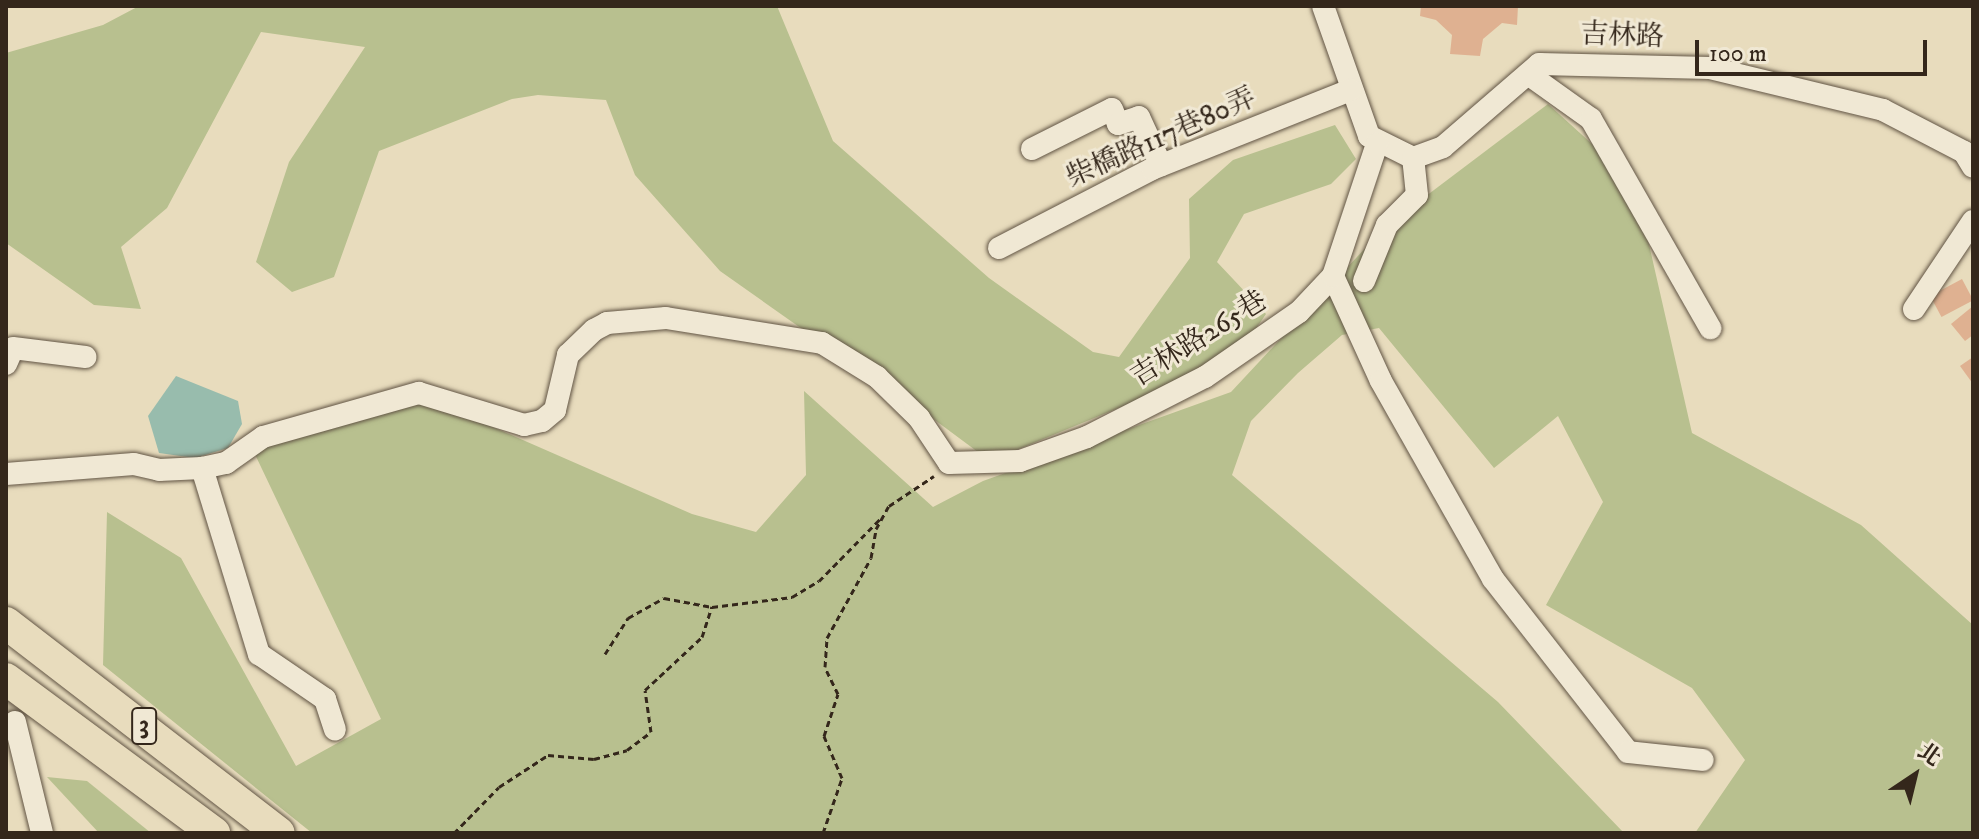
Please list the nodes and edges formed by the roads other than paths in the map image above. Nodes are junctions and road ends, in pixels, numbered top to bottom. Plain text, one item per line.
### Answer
1 (1323, 6) edge
2 (1528, 74) junction
3 (1351, 90) junction
4 (1377, 144) junction
5 (1032, 149) dead end
6 (1413, 158) junction
7 (1161, 165) junction
8 (1973, 167) edge
9 (1973, 221) edge
10 (999, 248) dead end
11 (1333, 276) junction
12 (1364, 281) dead end
13 (1914, 309) dead end
14 (1710, 328) dead end
15 (85, 357) dead end
16 (6, 364) edge
17 (202, 468) junction
18 (6, 474) edge
19 (6, 623) edge
20 (6, 679) edge
21 (15, 722) tunnel mouth
22 (335, 729) dead end
23 (1703, 760) dead end
24 (42, 833) edge
25 (214, 833) edge
26 (279, 833) edge

1 - 3 street
2 - 6 street, 吉林路
2 - 8 street, 吉林路
2 - 14 street
3 - 4 street
3 - 7 street, 柴橋路117巷80弄
4 - 6 street
4 - 11 street, 吉林路265巷
5 - 7 street
6 - 12 street
7 - 10 street, 柴橋路117巷80弄
9 - 13 street
11 - 17 street, 吉林路265巷
11 - 23 street
15 - 16 street
17 - 18 street
17 - 22 street
19 - 26 highway, 3
20 - 25 highway, 3
21 - 24 street

